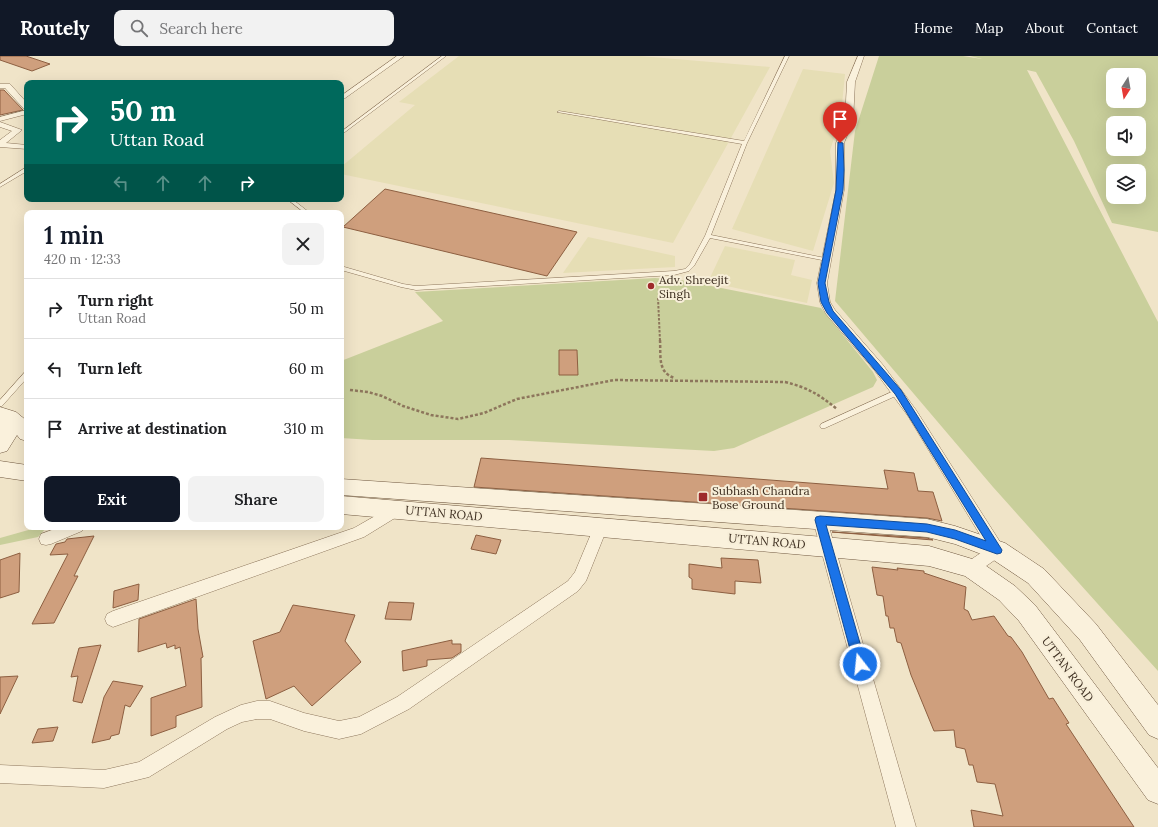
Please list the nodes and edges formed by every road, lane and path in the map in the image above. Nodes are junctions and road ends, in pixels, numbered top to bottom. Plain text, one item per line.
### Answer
1 (402, 56) edge
2 (444, 56) edge
3 (787, 56) edge
4 (861, 56) edge
5 (0, 86) edge
6 (344, 97) edge
7 (24, 104) edge
8 (559, 112) dead end
9 (24, 113) edge
10 (1, 119) edge
11 (344, 132) edge
12 (745, 143) junction
13 (0, 145) edge
14 (24, 147) edge
15 (24, 171) edge
16 (0, 186) edge
17 (293, 202) edge
18 (304, 210) edge
19 (708, 236) junction
20 (825, 260) junction
21 (344, 269) edge
22 (658, 298) dead end
23 (679, 380) junction
24 (24, 382) edge
25 (350, 390) dead end
26 (898, 392) junction
27 (845, 416) junction
28 (11, 418) edge
29 (823, 426) dead end
30 (0, 446) edge
31 (0, 469) edge
32 (24, 473) edge
33 (344, 486) edge
34 (344, 505) edge
35 (398, 509) junction
36 (820, 520) junction
37 (601, 526) junction
38 (69, 530) edge
39 (46, 539) dead end
40 (827, 546) junction
41 (997, 550) junction
42 (971, 568) junction
43 (113, 619) dead end
44 (1158, 726) edge
45 (0, 774) edge
46 (1158, 790) edge
47 (906, 827) edge

1 - 6 street
2 - 11 lane
3 - 12 lane
4 - 20 street
5 - 7 street
8 - 12 lane
9 - 10 street
10 - 13 street
12 - 19 lane
13 - 14 street
15 - 16 lane
17 - 18 lane
19 - 20 lane
19 - 21 lane
20 - 26 street
22 - 23 path
23 - 25 path
23 - 27 path
24 - 28 lane
26 - 27 lane
26 - 41 street
27 - 29 lane
28 - 30 main road
31 - 32 main road
33 - 36 main road, UTTAN ROAD
34 - 35 main road, UTTAN ROAD
35 - 37 main road, UTTAN ROAD
35 - 43 street
36 - 40 street
36 - 41 main road, UTTAN ROAD
37 - 40 main road, UTTAN ROAD
37 - 45 street
38 - 39 street
40 - 42 main road, UTTAN ROAD
40 - 47 street
41 - 42 street
41 - 44 main road, UTTAN ROAD
42 - 46 main road, UTTAN ROAD

